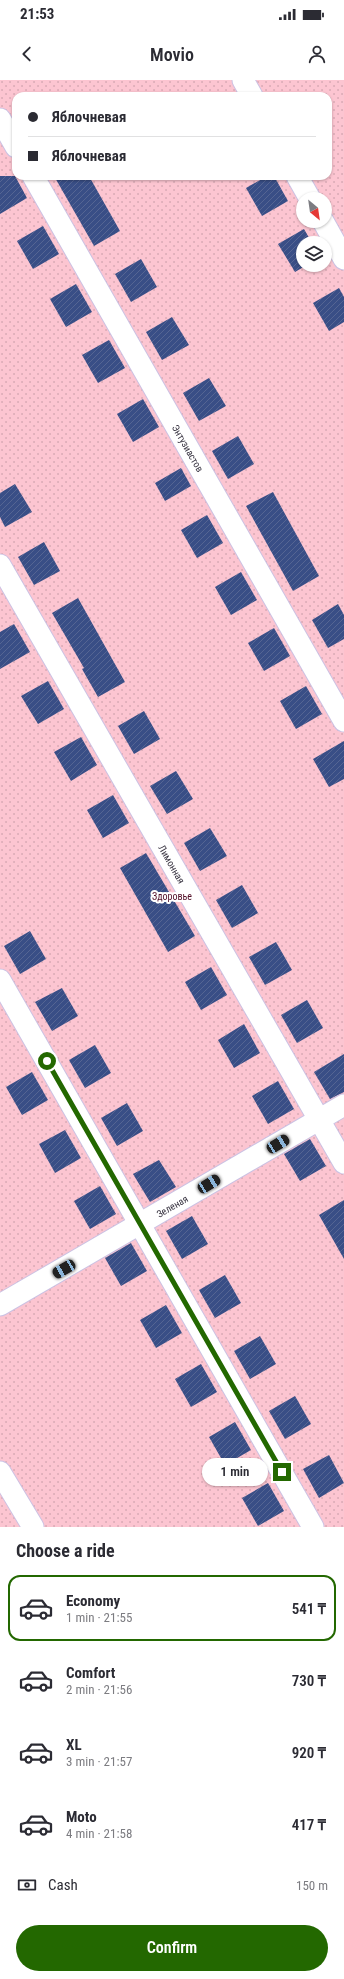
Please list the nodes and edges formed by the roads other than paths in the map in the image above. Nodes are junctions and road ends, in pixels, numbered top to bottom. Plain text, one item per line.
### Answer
1 (243, 80) edge
2 (250, 92) edge
3 (0, 119) edge
4 (12, 140) edge
5 (35, 180) edge
6 (299, 180) edge
7 (306, 192) edge
8 (327, 228) edge
9 (344, 259) edge
10 (0, 565) edge
11 (344, 721) edge
12 (0, 980) edge
13 (344, 1106) edge
14 (319, 1119) junction
15 (344, 1163) edge
16 (140, 1224) junction
17 (0, 1305) edge
18 (0, 1472) edge
19 (33, 1527) edge
20 (313, 1527) edge

1 - 2 street
3 - 4 street
5 - 11 street, Энтузиастов
6 - 7 street
8 - 9 street
10 - 14 street, Лимонная
12 - 16 street
13 - 14 street, Зеленая
14 - 15 street, Лимонная
14 - 16 street, Зеленая
16 - 17 street, Зеленая
16 - 20 street
18 - 19 street

